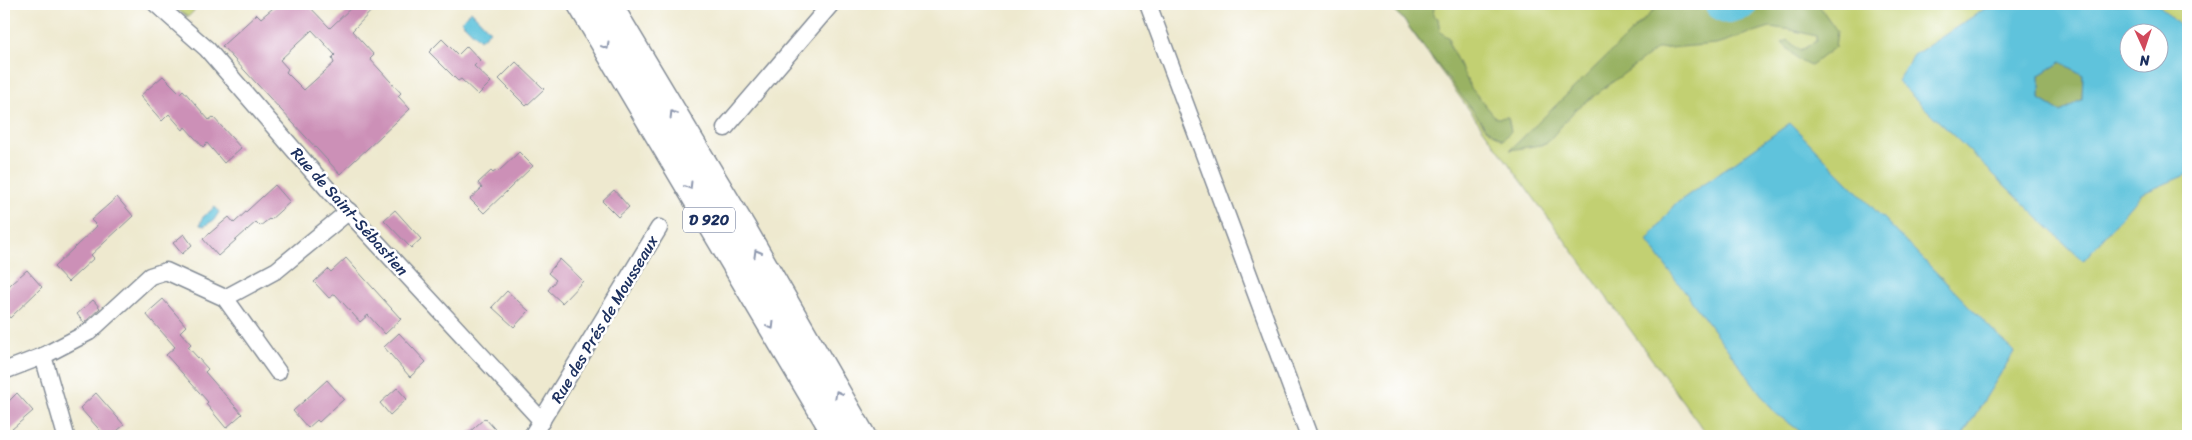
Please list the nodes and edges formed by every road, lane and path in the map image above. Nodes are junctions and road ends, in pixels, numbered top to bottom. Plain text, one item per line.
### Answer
1 (156, 4) edge
2 (581, 4) edge
3 (608, 4) edge
4 (831, 4) edge
5 (1148, 4) edge
6 (725, 128) dead end
7 (349, 211) junction
8 (659, 228) dead end
9 (225, 298) junction
10 (43, 356) junction
11 (4, 371) edge
12 (278, 372) dead end
13 (542, 421) junction
14 (66, 436) edge
15 (532, 436) edge
16 (837, 436) edge
17 (862, 436) edge
18 (1309, 436) edge

1 - 7 street, Rue de Saint-Sébastien
2 -> 16 highway, D 920
17 -> 3 highway, D 920
4 - 6 street
5 - 18 street
7 - 9 street
7 - 13 street, Rue de Saint-Sébastien
8 - 13 street, Rue des Prés de Mousseaux
9 - 10 street
9 - 12 street
10 - 11 street
10 - 14 street
13 - 15 street, Rue des Prés de Mousseaux

